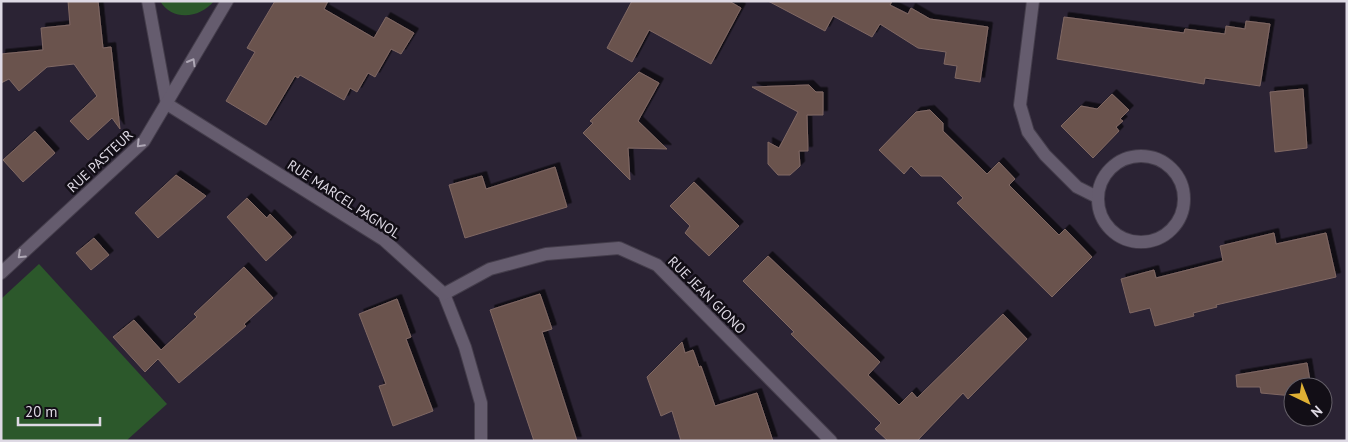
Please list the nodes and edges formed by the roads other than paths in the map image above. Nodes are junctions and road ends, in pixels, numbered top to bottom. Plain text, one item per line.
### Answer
1 (148, 1) edge
2 (227, 1) edge
3 (1033, 1) edge
4 (167, 104) junction
5 (1097, 197) junction
6 (1, 273) edge
7 (444, 294) junction
8 (481, 441) edge
9 (831, 441) edge

1 - 4 street
4 -> 2 street, RUE PASTEUR
3 - 5 street
4 -> 6 street, RUE PASTEUR
4 - 7 street, RUE MARCEL PAGNOL
5 - 5 street
7 - 8 street, RUE MARCEL PAGNOL
7 - 9 street, RUE JEAN GIONO

